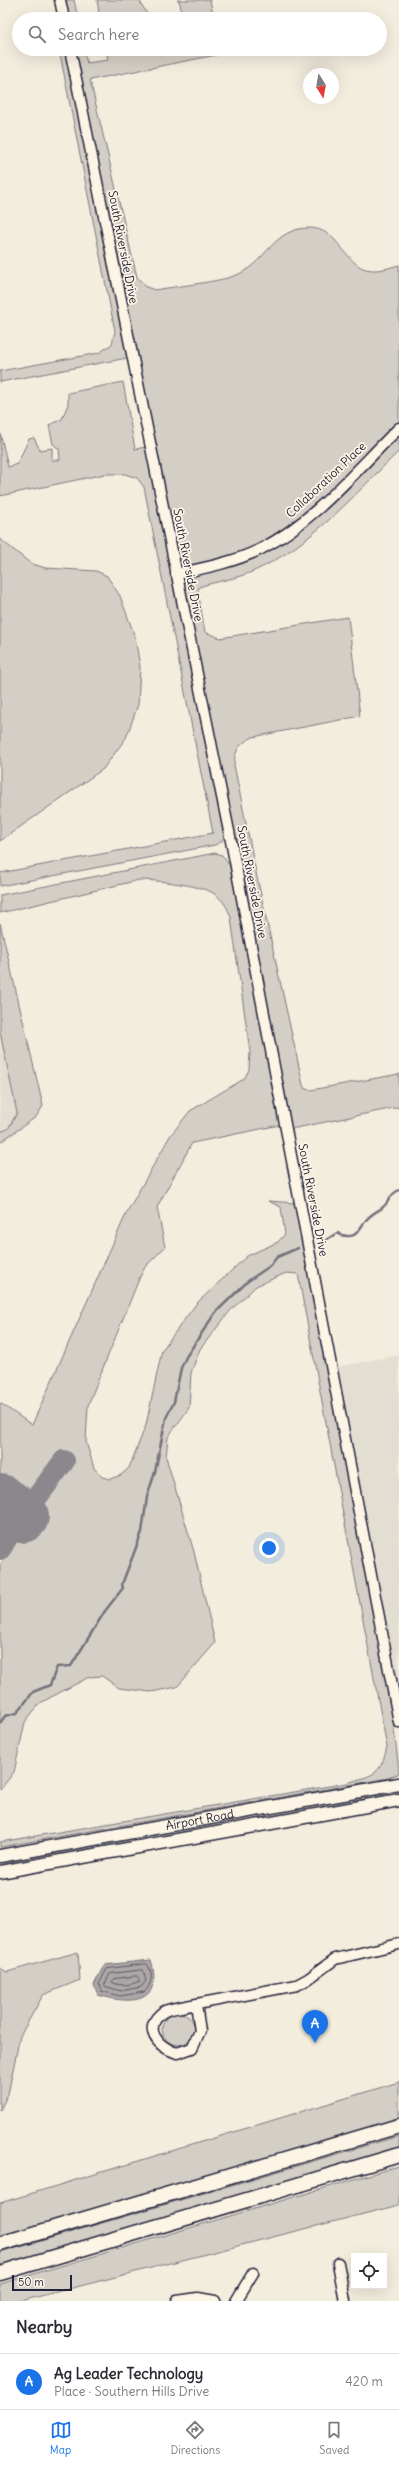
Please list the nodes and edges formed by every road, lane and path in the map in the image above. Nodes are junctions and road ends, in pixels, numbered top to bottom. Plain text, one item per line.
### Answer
1 (60, 0) edge
2 (63, 12) edge
3 (71, 56) edge
4 (399, 428) edge
5 (176, 574) junction
6 (399, 1722) edge
7 (399, 1784) edge
8 (399, 1800) edge
9 (0, 1856) edge
10 (0, 1872) edge
11 (399, 1944) edge
12 (196, 2004) junction
13 (399, 2126) edge
14 (399, 2155) edge
15 (0, 2244) edge
16 (338, 2263) dead end
17 (0, 2273) edge
18 (253, 2273) dead end
19 (177, 2301) edge
20 (215, 2301) edge
21 (236, 2301) edge
22 (345, 2301) edge

1 - 2 street
3 - 5 street, South Riverside Drive
4 - 5 street, Collaboration Place
5 - 6 street, South Riverside Drive
7 - 9 main road, Airport Road
8 - 10 main road, Airport Road
11 - 12 street
12 - 12 street
13 - 15 highway
14 - 17 highway
16 - 22 street
18 - 21 street
19 - 20 street

